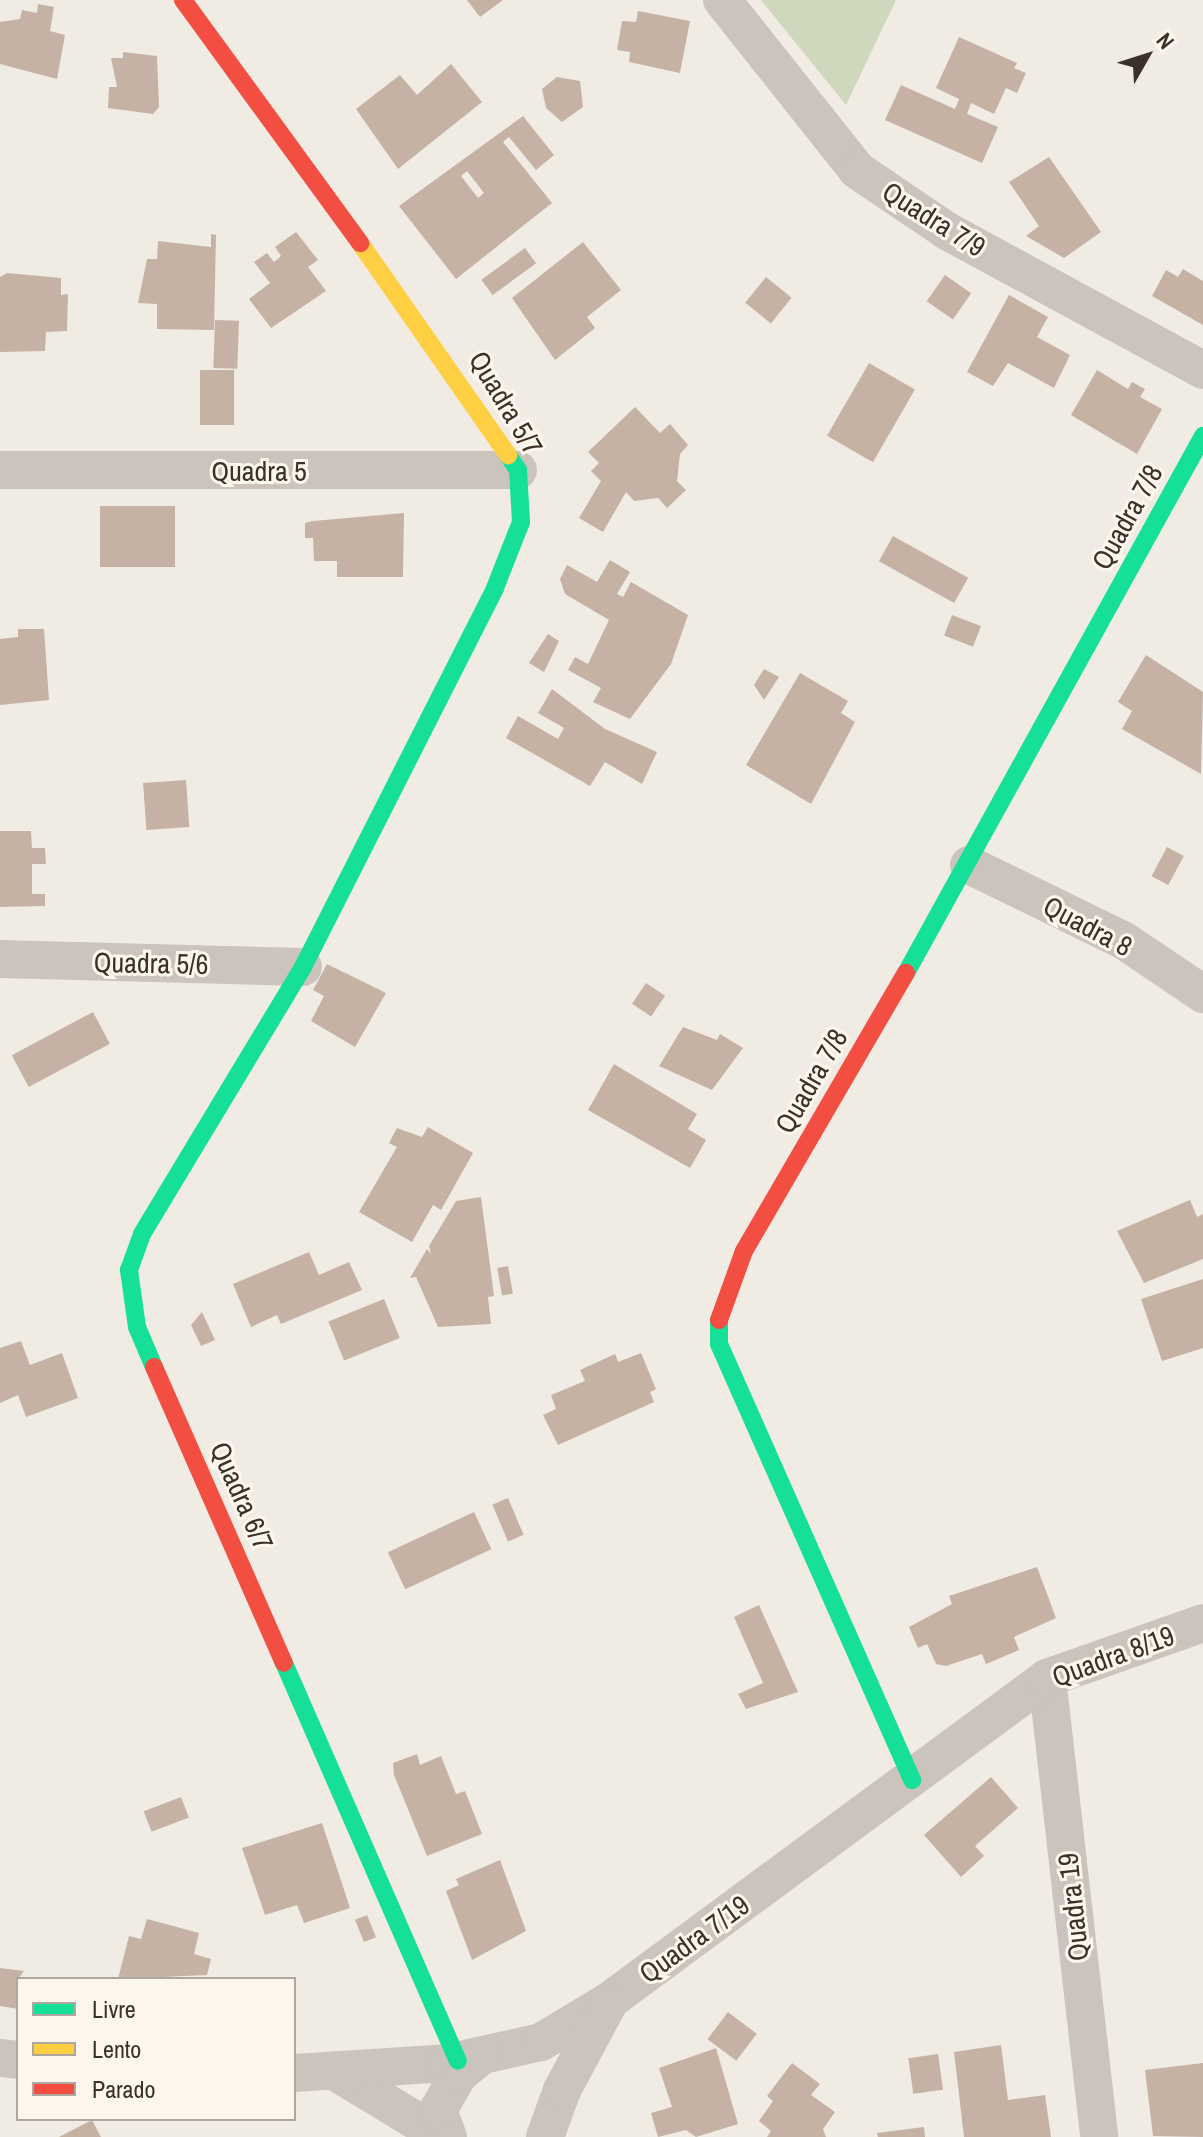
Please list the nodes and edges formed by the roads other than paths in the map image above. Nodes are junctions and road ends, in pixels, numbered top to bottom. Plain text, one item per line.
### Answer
1 (183, 0) edge
2 (722, 0) edge
3 (1203, 370) edge
4 (1203, 436) edge
5 (0, 470) edge
6 (518, 470) junction
7 (969, 865) junction
8 (0, 959) edge
9 (303, 967) junction
10 (1203, 994) edge
11 (1203, 1623) edge
12 (1047, 1678) junction
13 (912, 1780) junction
14 (609, 2001) junction
15 (482, 2057) junction
16 (334, 2071) junction
17 (296, 2073) edge
18 (562, 2090) junction
19 (445, 2137) edge
20 (545, 2137) edge
21 (1099, 2137) edge

1 - 6 street, Quadra 5/7
2 - 3 street, Quadra 7/9
4 - 7 street, Quadra 7/8
5 - 6 street, Quadra 5
6 - 9 street, Quadra 5/7
7 - 10 street, Quadra 8
7 - 13 street, Quadra 7/8
8 - 9 street, Quadra 5/6
9 - 15 street, Quadra 6/7
11 - 12 street, Quadra 8/19
12 - 13 street, Quadra 8/19
12 - 21 street, Quadra 19
13 - 14 street, Quadra 7/19
14 - 15 street, Quadra 7/19
14 - 18 street
15 - 16 street
15 - 18 street
15 - 19 street
16 - 17 street
16 - 19 street
18 - 20 street

